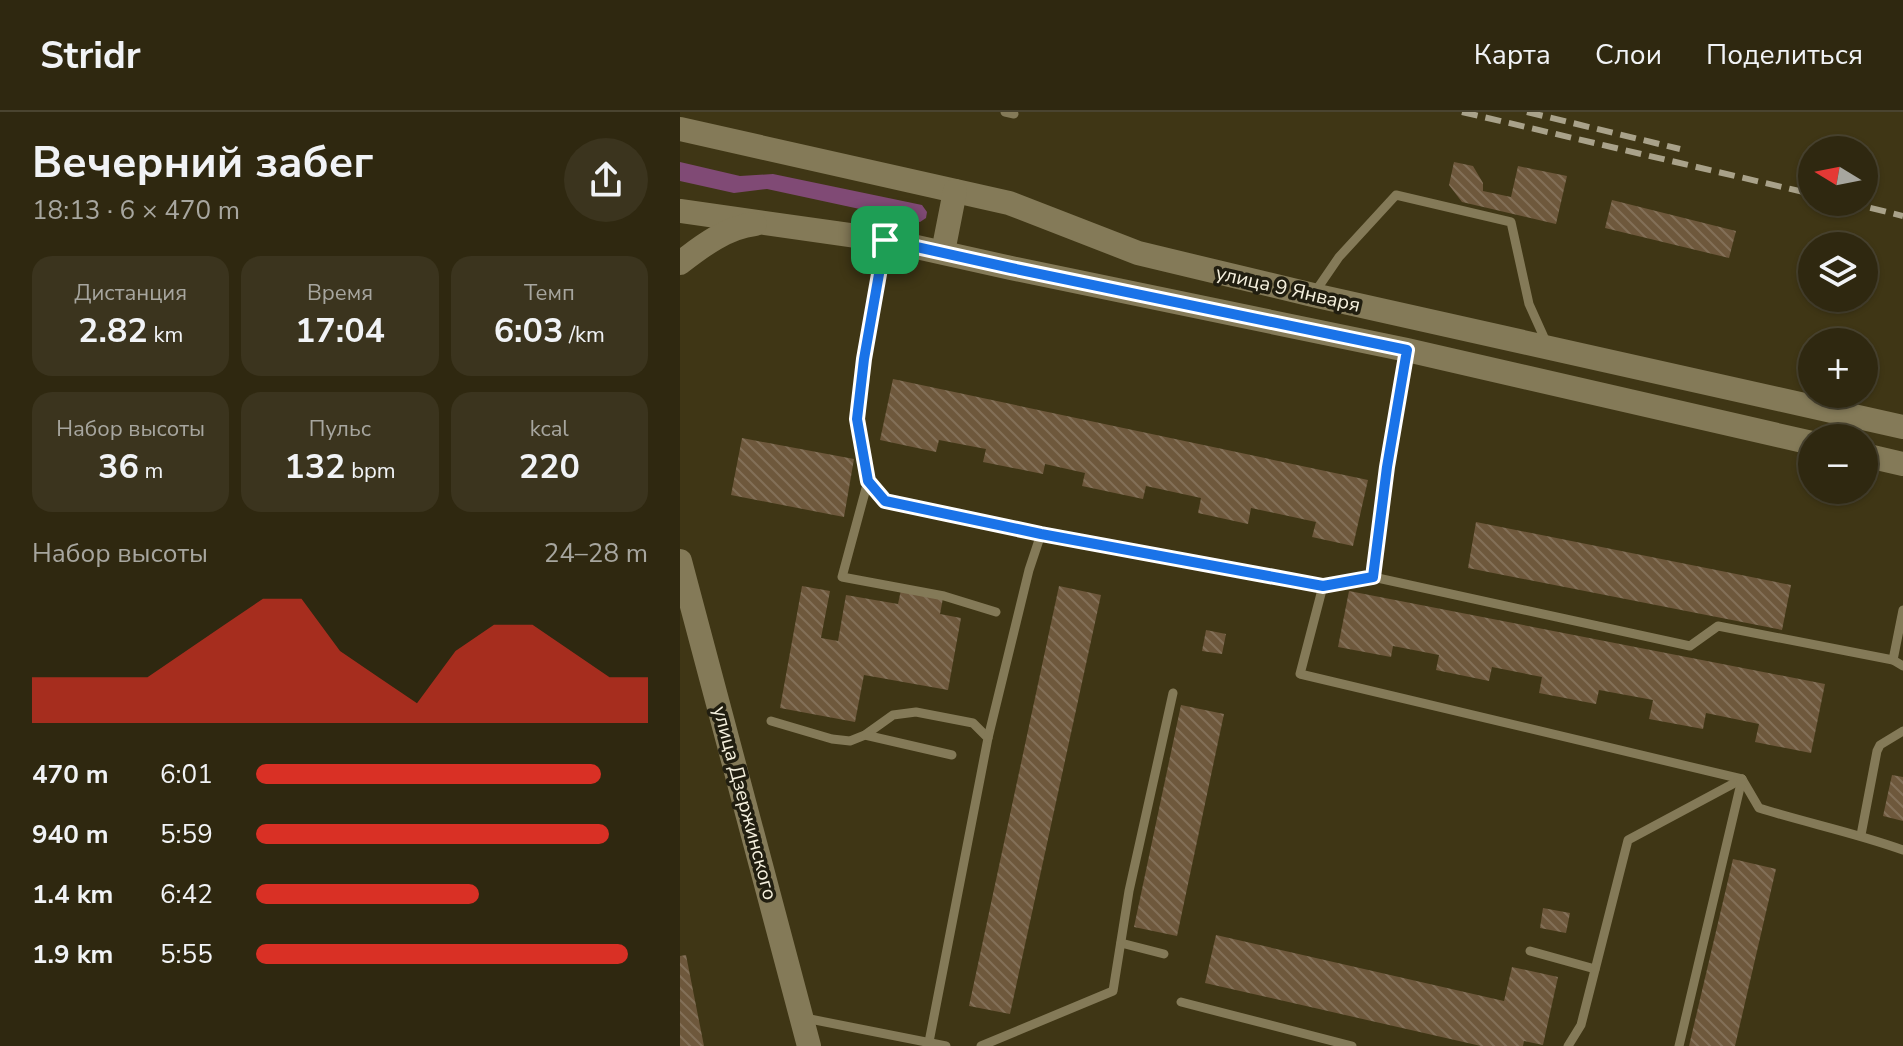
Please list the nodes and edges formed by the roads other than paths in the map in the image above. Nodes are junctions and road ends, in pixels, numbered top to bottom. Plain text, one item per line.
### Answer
1 (680, 129) edge
2 (955, 191) junction
3 (680, 211) edge
4 (773, 223) junction
5 (885, 240) junction
6 (943, 252) junction
7 (680, 263) edge
8 (1313, 295) junction
9 (1549, 347) junction
10 (1407, 350) junction
11 (1903, 427) edge
12 (1798, 440) edge
13 (1878, 458) edge
14 (1903, 464) edge
15 (868, 481) junction
16 (1041, 534) junction
17 (680, 561) edge
18 (1373, 577) junction
19 (1323, 586) junction
20 (1903, 610) edge
21 (996, 612) dead end
22 (1893, 660) junction
23 (1903, 666) edge
24 (1173, 693) dead end
25 (771, 721) dead end
26 (1903, 731) edge
27 (865, 735) junction
28 (988, 738) junction
29 (952, 755) dead end
30 (1742, 779) junction
31 (1861, 835) junction
32 (1903, 850) edge
33 (1121, 943) junction
34 (1530, 951) dead end
35 (1164, 954) dead end
36 (1595, 969) junction
37 (1181, 1002) dead end
38 (802, 1018) junction
39 (929, 1042) junction
40 (809, 1046) edge
41 (946, 1046) edge
42 (981, 1046) edge
43 (1352, 1046) edge
44 (1568, 1046) edge
45 (1679, 1046) edge

1 - 2 main road, улица 9 Января
2 - 6 main road
2 - 8 main road, улица 9 Января
3 - 4 main road, улица 9 Января
4 - 5 main road, улица 9 Января
4 - 7 main road
5 - 6 main road, улица 9 Января
5 - 15 lane
6 - 10 main road, улица 9 Января
8 - 9 main road, улица 9 Января
8 - 9 lane
9 - 11 main road, улица 9 Января
10 - 12 main road, улица 9 Января
10 - 18 lane
13 - 14 main road
15 - 16 lane
15 - 21 lane
16 - 19 lane
16 - 28 lane
17 - 38 main road, улица Дзержинского
18 - 19 lane
18 - 22 lane
19 - 30 lane
20 - 22 lane
22 - 23 lane
24 - 33 lane
25 - 27 lane
26 - 31 lane
27 - 28 lane
27 - 29 lane
28 - 39 lane
30 - 31 lane
30 - 36 lane
30 - 45 lane
31 - 32 lane
33 - 35 lane
33 - 42 lane
34 - 36 lane
36 - 44 lane
37 - 43 lane
38 - 39 lane
38 - 40 main road, улица Дзержинского
39 - 41 lane

